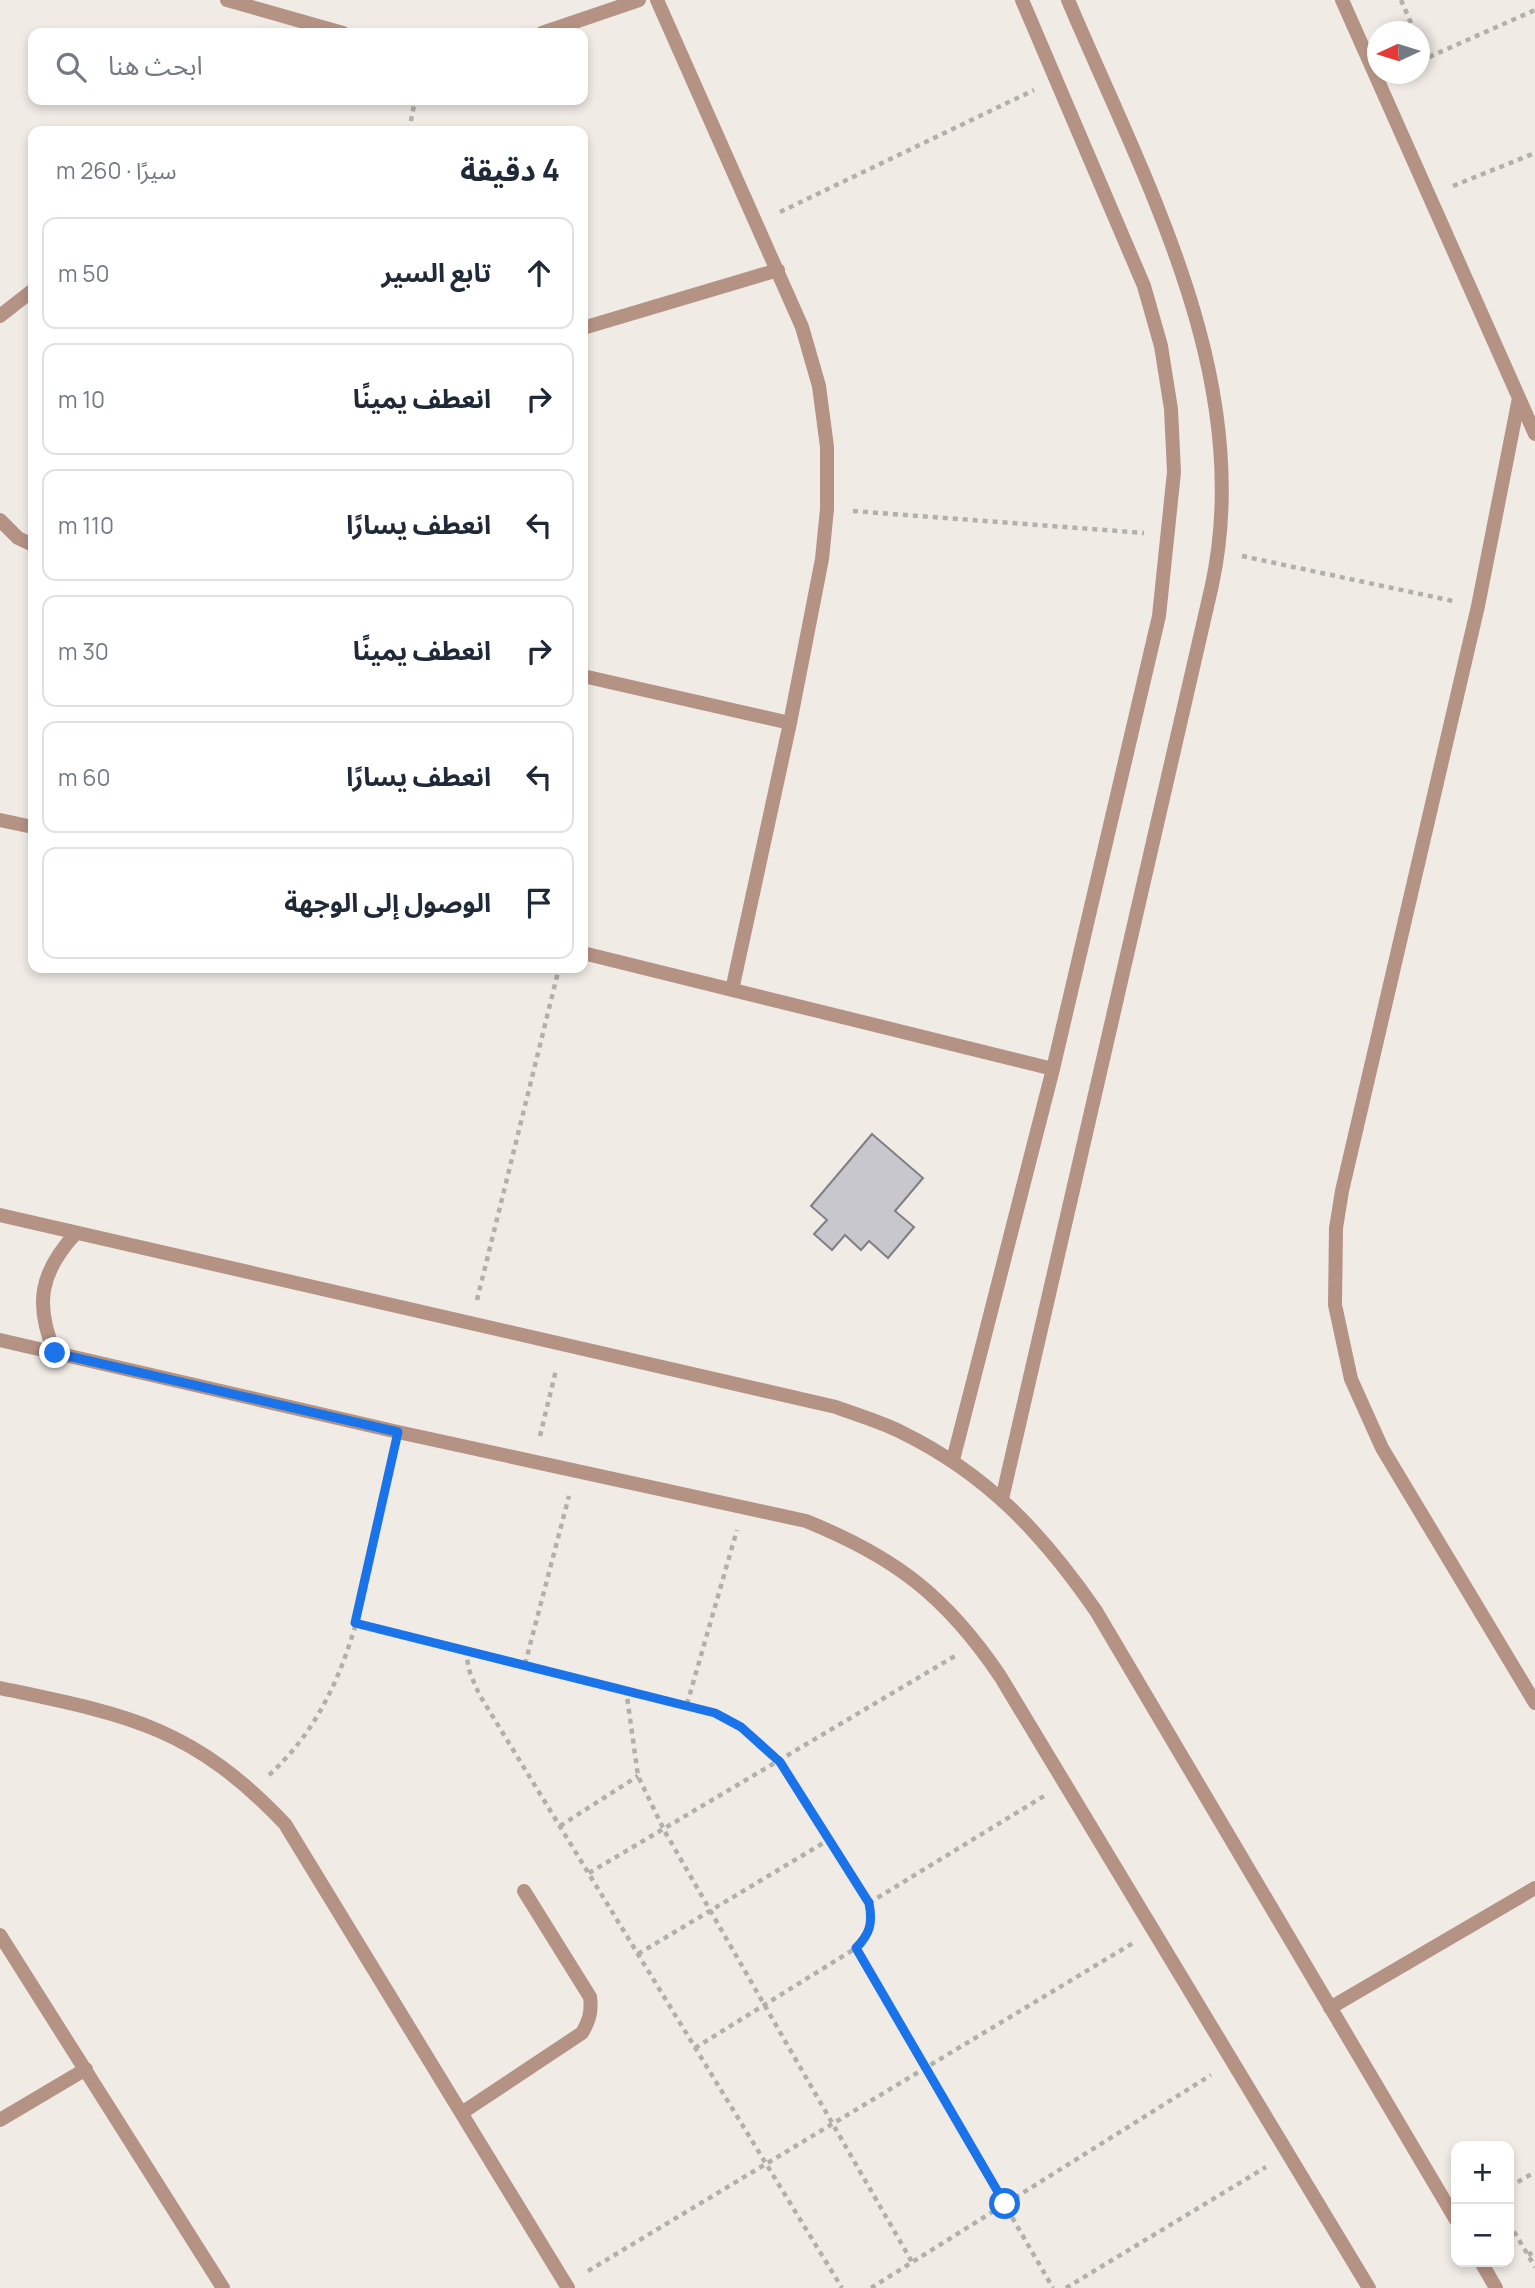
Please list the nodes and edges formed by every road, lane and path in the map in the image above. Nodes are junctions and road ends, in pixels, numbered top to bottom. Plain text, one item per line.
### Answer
1 (227, 0) edge
2 (639, 0) edge
3 (657, 0) edge
4 (1022, 0) edge
5 (1068, 0) edge
6 (1342, 0) edge
7 (1401, 0) edge
8 (1535, 10) edge
9 (1410, 21) edge
10 (325, 28) edge
11 (557, 28) edge
12 (1430, 57) edge
13 (1057, 79) junction
14 (414, 105) edge
15 (410, 126) edge
16 (1535, 153) edge
17 (1429, 196) junction
18 (757, 223) junction
19 (778, 270) junction
20 (28, 294) edge
21 (0, 316) edge
22 (588, 327) edge
23 (1519, 398) junction
24 (1535, 434) edge
25 (827, 509) junction
26 (0, 520) edge
27 (1169, 535) junction
28 (28, 543) edge
29 (1219, 551) junction
30 (1478, 606) junction
31 (588, 677) edge
32 (790, 723) junction
33 (0, 820) edge
34 (28, 826) edge
35 (588, 954) edge
36 (558, 973) edge
37 (732, 989) junction
38 (1054, 1069) junction
39 (0, 1215) edge
40 (76, 1233) junction
41 (471, 1325) junction
42 (0, 1340) edge
43 (562, 1346) junction
44 (55, 1353) junction
45 (398, 1432) junction
46 (953, 1460) junction
47 (533, 1461) junction
48 (575, 1470) junction
49 (1002, 1499) junction
50 (744, 1507) junction
51 (355, 1623) junction
52 (977, 1643) junction
53 (465, 1650) junction
54 (525, 1664) junction
55 (0, 1688) edge
56 (626, 1689) junction
57 (1535, 1703) edge
58 (687, 1704) junction
59 (780, 1762) junction
60 (638, 1776) junction
61 (1065, 1783) junction
62 (252, 1790) junction
63 (560, 1826) junction
64 (664, 1830) junction
65 (830, 1839) junction
66 (589, 1873) junction
67 (1535, 1888) edge
68 (524, 1891) dead end
69 (869, 1903) junction
70 (710, 1911) junction
71 (1154, 1930) junction
72 (0, 1935) edge
73 (856, 1948) junction
74 (638, 1954) junction
75 (764, 2005) junction
76 (1330, 2008) junction
77 (695, 2048) junction
78 (1233, 2062) junction
79 (926, 2068) junction
80 (86, 2069) junction
81 (463, 2112) junction
82 (0, 2120) edge
83 (832, 2124) junction
84 (1288, 2153) junction
85 (766, 2164) junction
86 (1535, 2172) edge
87 (1514, 2184) edge
88 (1005, 2204) junction
89 (1451, 2212) edge
90 (1514, 2231) edge
91 (1535, 2251) edge
92 (1528, 2255) junction
93 (912, 2262) junction
94 (1484, 2267) edge
95 (1535, 2267) edge
96 (567, 2286) edge
97 (223, 2288) edge
98 (842, 2288) edge
99 (871, 2288) edge
100 (1053, 2288) edge
101 (1066, 2288) edge
102 (1369, 2288) edge
103 (1496, 2288) edge

1 - 10 street
2 - 11 street
3 - 18 street
4 - 13 street
5 - 29 street
6 - 17 street
7 - 9 path
8 - 12 path
13 - 18 path
13 - 27 street
14 - 15 path
16 - 17 path
17 - 23 street
18 - 19 street
19 - 22 street
19 - 25 street
20 - 21 street
23 - 24 street
23 - 30 street
25 - 27 path
25 - 32 street
26 - 28 street
27 - 38 street
29 - 30 path
29 - 49 street
30 - 57 street
31 - 32 street
32 - 37 street
33 - 34 street
35 - 37 street
36 - 41 path
37 - 38 street
38 - 46 street
39 - 40 street
40 - 41 street
40 - 44 street
41 - 43 street
42 - 44 street
43 - 46 street
43 - 47 path
44 - 45 street
45 - 47 street
45 - 51 path
46 - 49 street
47 - 48 street
48 - 50 street
48 - 54 path
49 - 76 street
50 - 52 street
50 - 58 path
51 - 53 path
51 - 62 path
52 - 59 path
52 - 61 street
53 - 54 path
53 - 63 path
54 - 56 path
55 - 62 street
56 - 58 path
56 - 60 path
58 - 59 path
59 - 64 path
59 - 65 path
60 - 63 path
60 - 64 path
61 - 69 path
61 - 71 street
62 - 81 street
63 - 66 path
64 - 66 path
64 - 70 path
65 - 69 path
65 - 70 path
66 - 74 path
67 - 76 street
68 - 81 street
69 - 73 path
70 - 74 path
70 - 75 path
71 - 78 street
71 - 79 path
72 - 80 street
73 - 75 path
73 - 79 path
74 - 77 path
75 - 77 path
75 - 83 path
76 - 89 street
77 - 85 path
78 - 84 street
78 - 88 path
79 - 83 path
79 - 88 path
80 - 82 street
80 - 97 street
81 - 96 street
83 - 85 path
83 - 93 path
84 - 101 path
84 - 102 street
85 - 96 path
85 - 98 path
86 - 87 path
88 - 93 path
88 - 100 path
90 - 92 path
91 - 92 path
92 - 95 path
93 - 99 path
94 - 103 street

